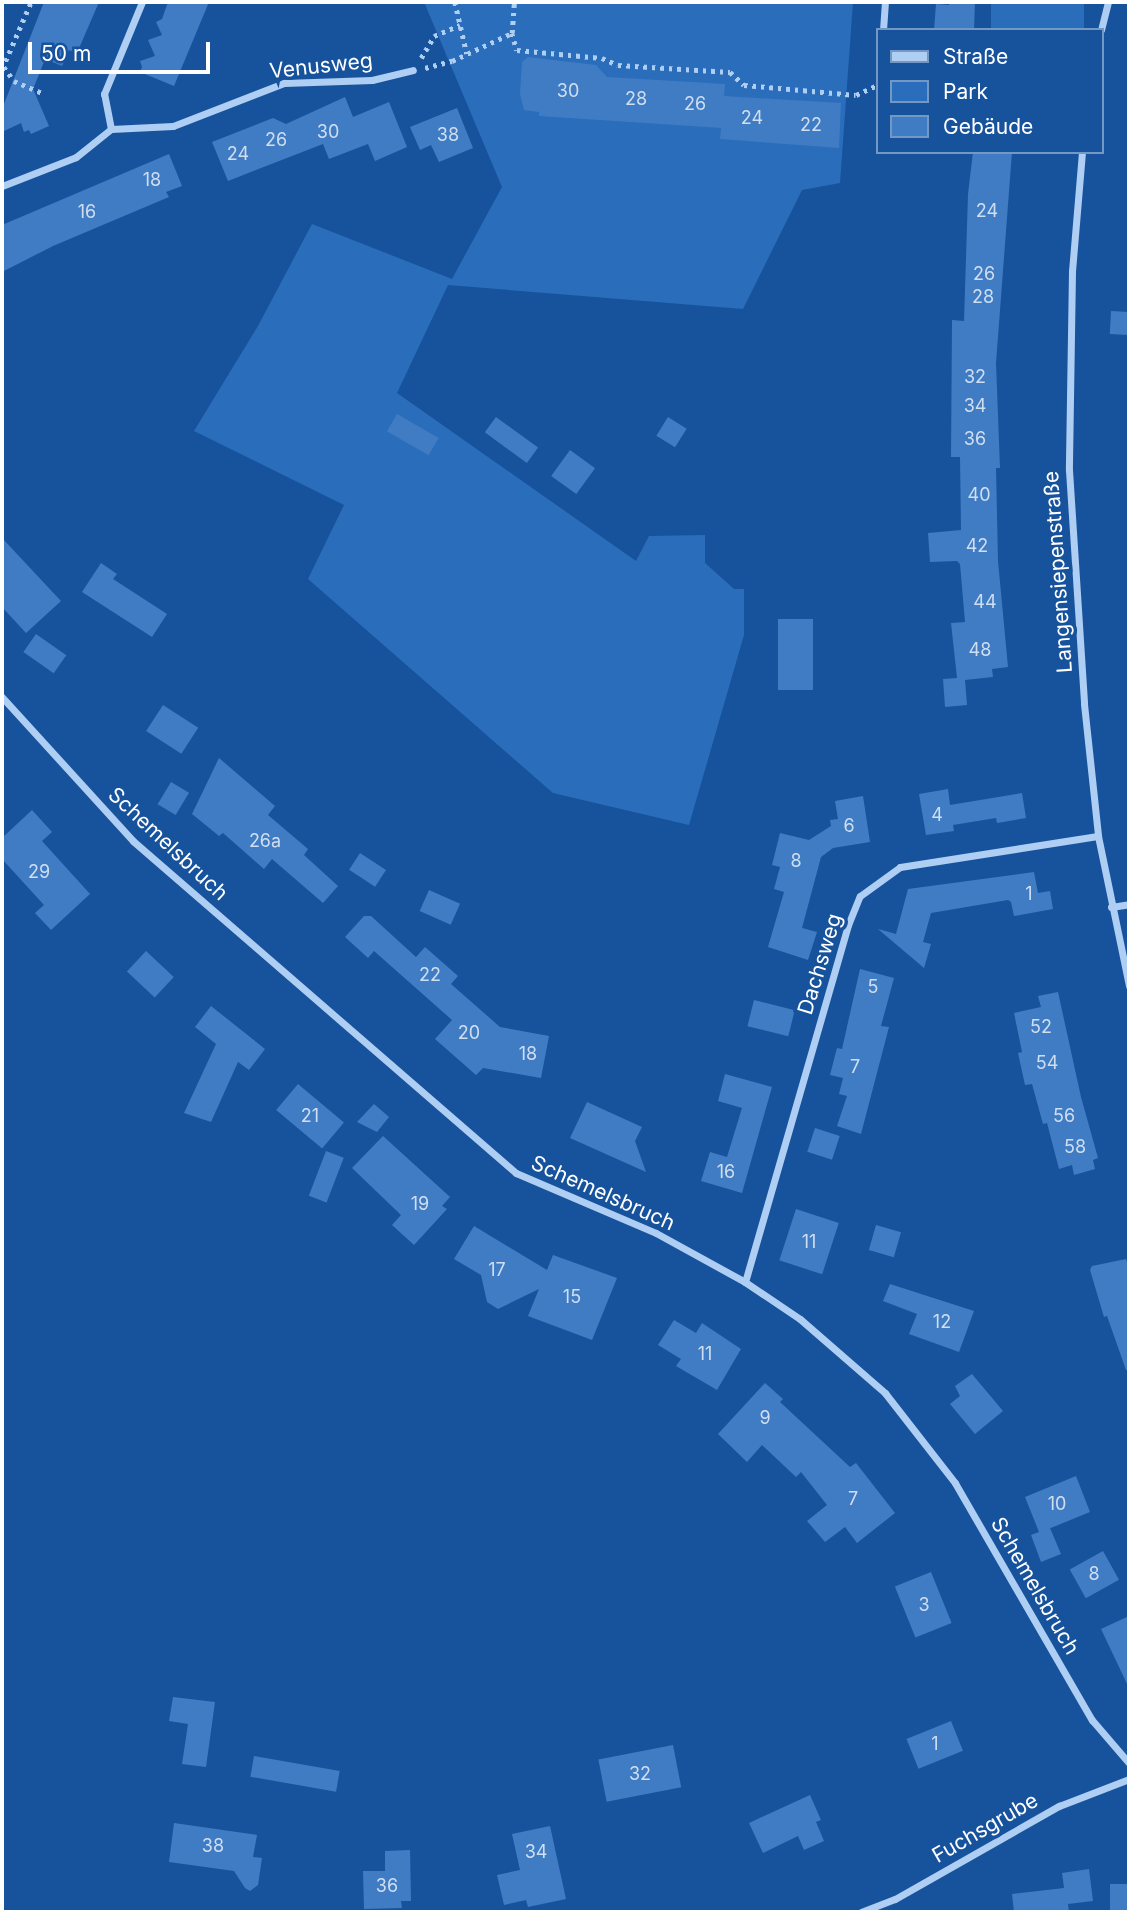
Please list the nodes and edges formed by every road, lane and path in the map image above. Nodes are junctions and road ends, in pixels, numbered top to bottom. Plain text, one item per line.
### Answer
1 (31, 2) edge
2 (142, 2) edge
3 (455, 2) edge
4 (514, 2) edge
5 (885, 2) edge
6 (1108, 2) edge
7 (460, 24) junction
8 (883, 28) edge
9 (1102, 28) edge
10 (512, 33) junction
11 (467, 54) junction
12 (3, 68) edge
13 (414, 70) junction
14 (876, 85) edge
15 (42, 93) dead end
16 (111, 130) junction
17 (1082, 154) edge
18 (2, 186) edge
19 (2, 697) edge
20 (1098, 836) junction
21 (1129, 904) edge
22 (1111, 907) junction
23 (1129, 986) edge
24 (744, 1282) junction
25 (1129, 1762) edge
26 (1129, 1779) edge
27 (861, 1912) edge

1 - 12 path
2 - 16 street
3 - 7 path
4 - 10 path
5 - 8 street
6 - 9 street
7 - 11 path
7 - 13 path
10 - 11 path
10 - 14 path
11 - 13 path
12 - 15 path
13 - 16 street, Venusweg
16 - 18 street
17 - 20 street, Langensiepenstraße
19 - 24 street, Schemelsbruch
20 - 22 street, Langensiepenstraße
20 - 24 street, Dachsweg
21 - 22 street
22 - 23 street, Langensiepenstraße
24 - 25 street, Schemelsbruch
26 - 27 street, Fuchsgrube

